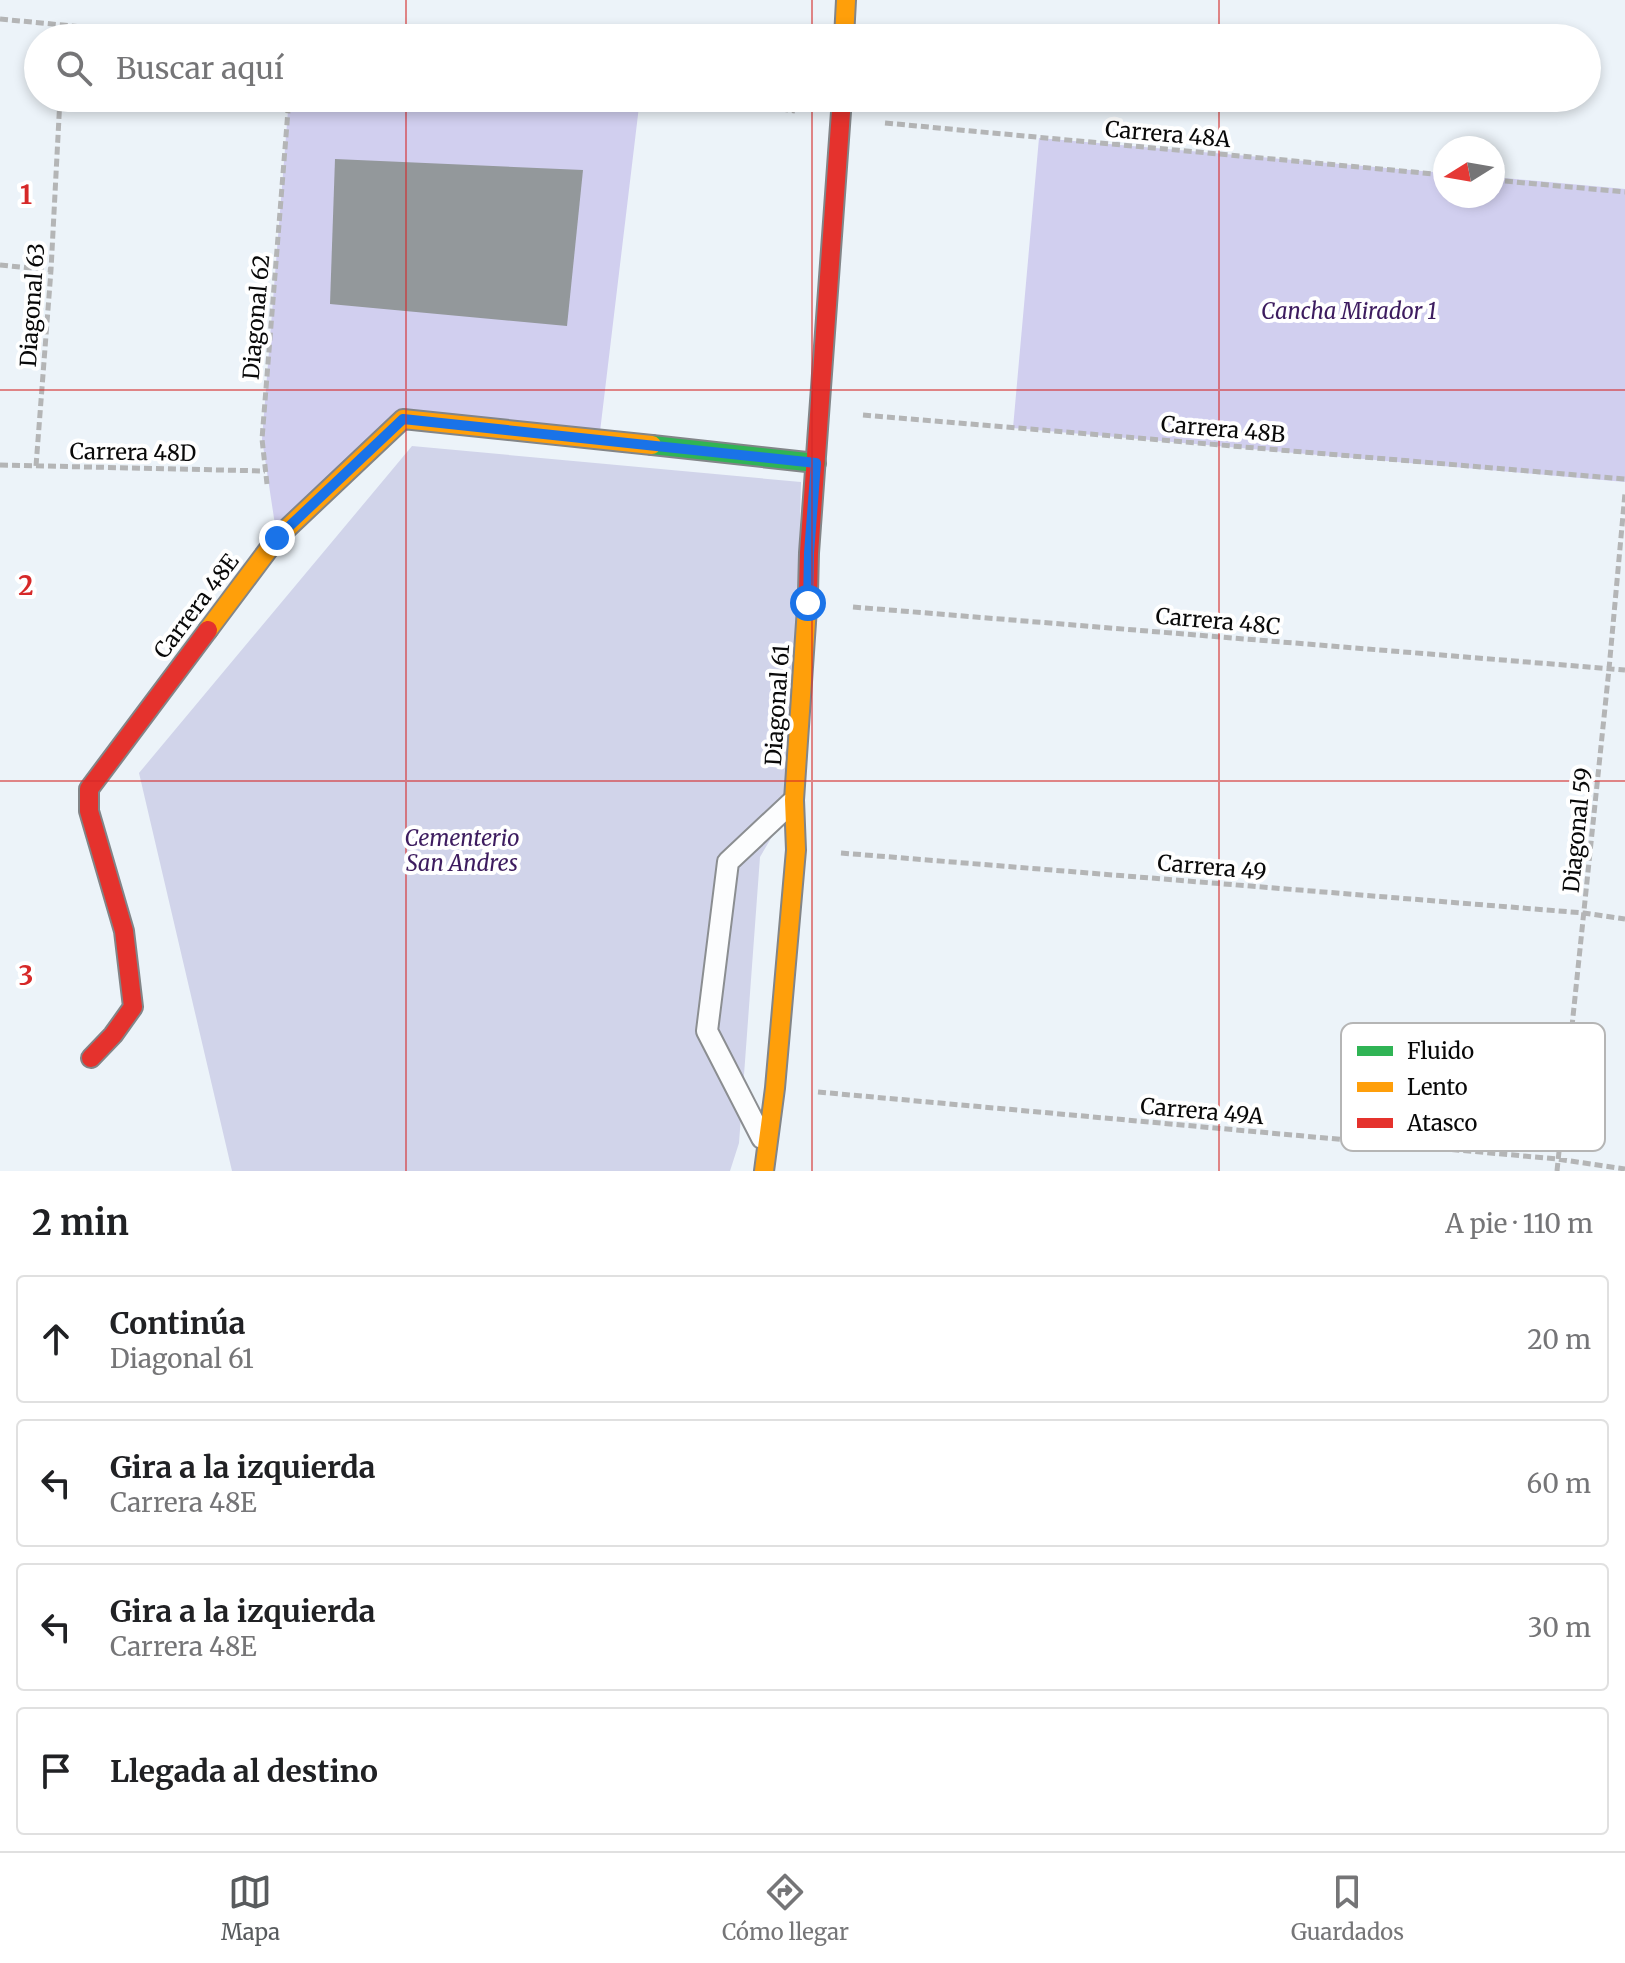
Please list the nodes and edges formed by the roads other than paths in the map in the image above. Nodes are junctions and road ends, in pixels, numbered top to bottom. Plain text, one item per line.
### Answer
1 (846, 0) edge
2 (845, 24) edge
3 (841, 112) edge
4 (816, 463) junction
5 (794, 800) junction
6 (91, 1058) dead end
7 (766, 1147) junction
8 (764, 1171) edge

1 - 2 street
3 - 4 street, Diagonal 61
4 - 5 street, Diagonal 61
4 - 6 street, Carrera 48E
5 - 7 street, Diagonal 61
5 - 7 lane
7 - 8 street, Diagonal 61

